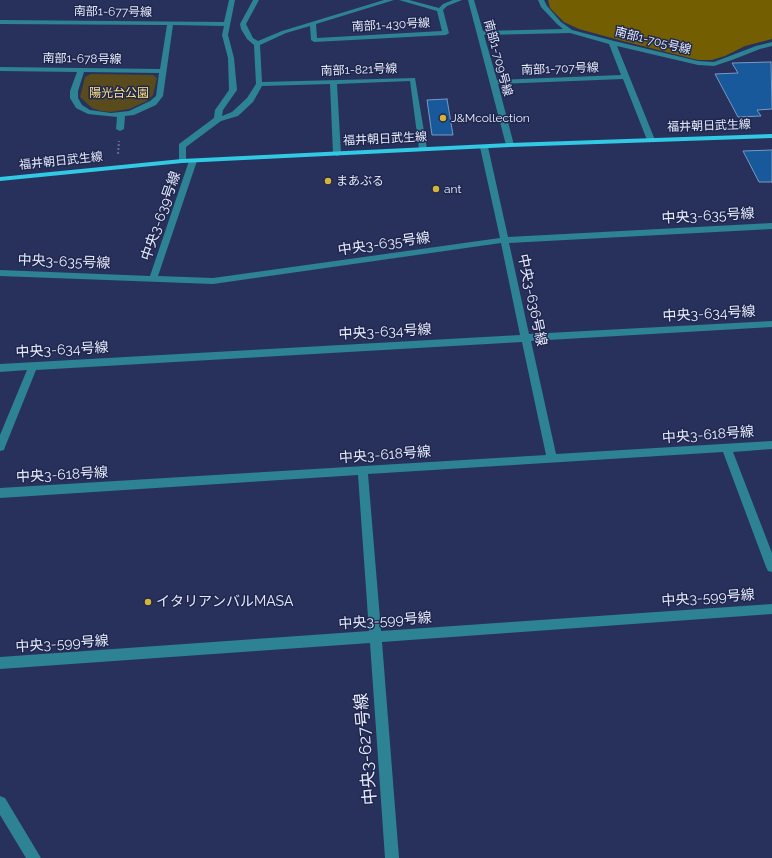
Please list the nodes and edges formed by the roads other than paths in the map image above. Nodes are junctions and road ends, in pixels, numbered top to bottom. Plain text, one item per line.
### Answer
1 (232, 0) edge
2 (256, 0) edge
3 (391, 0) edge
4 (402, 0) edge
5 (459, 0) edge
6 (471, 0) edge
7 (541, 0) edge
8 (440, 10) junction
9 (0, 22) edge
10 (170, 24) junction
11 (227, 24) junction
12 (313, 24) junction
13 (570, 30) junction
14 (481, 33) junction
15 (612, 43) junction
16 (257, 44) junction
17 (772, 44) edge
18 (0, 69) edge
19 (81, 70) junction
20 (164, 71) junction
21 (626, 77) junction
22 (333, 82) junction
23 (494, 82) junction
24 (259, 84) junction
25 (122, 114) junction
26 (218, 119) junction
27 (120, 129) road end
28 (772, 136) edge
29 (651, 140) junction
30 (510, 145) junction
31 (484, 147) junction
32 (423, 149) junction
33 (337, 154) junction
34 (182, 161) junction
35 (193, 161) junction
36 (0, 179) edge
37 (772, 226) edge
38 (505, 240) junction
39 (0, 273) edge
40 (153, 279) junction
41 (772, 324) edge
42 (525, 338) junction
43 (33, 366) junction
44 (0, 368) edge
45 (772, 445) edge
46 (0, 447) edge
47 (726, 447) junction
48 (552, 459) junction
49 (363, 471) junction
50 (0, 493) edge
51 (772, 567) edge
52 (772, 609) edge
53 (374, 637) junction
54 (0, 663) edge
55 (0, 803) edge
56 (34, 858) edge
57 (392, 858) edge

1 - 11 street
2 - 16 street
3 - 12 street, 南部1-430号線
4 - 8 street, 南部1-430号線
5 - 8 street
6 - 14 street, 南部1-709号線
7 - 13 street, 南部1-705号線
8 - 12 street, 南部1-430号線
9 - 10 street, 南部1-677号線
10 - 11 street, 南部1-677号線
10 - 20 street
11 - 26 street
12 - 16 street, 南部1-430号線
13 - 14 street
13 - 15 street, 南部1-705号線
14 - 23 street, 南部1-709号線
15 - 17 street, 南部1-705号線
15 - 21 street
16 - 24 street
18 - 19 street, 南部1-678号線
19 - 20 street, 南部1-678号線
19 - 25 street
20 - 25 street
21 - 23 street, 南部1-707号線
21 - 29 street
22 - 24 street, 南部1-821号線
22 - 32 street, 南部1-821号線
22 - 33 street
23 - 30 street, 南部1-709号線
24 - 26 street
25 - 27 street
26 - 34 street
28 - 29 main road, 福井朝日武生線
29 - 30 main road, 福井朝日武生線
30 - 31 main road, 福井朝日武生線
31 - 32 main road, 福井朝日武生線
31 - 38 street, 中央3-636号線
32 - 33 main road, 福井朝日武生線
33 - 35 main road, 福井朝日武生線
34 - 35 main road, 福井朝日武生線
34 - 36 main road, 福井朝日武生線
35 - 40 street, 中央3-639号線
37 - 38 street, 中央3-635号線
38 - 40 street, 中央3-635号線
38 - 42 street, 中央3-636号線
39 - 40 street, 中央3-635号線
41 - 42 street, 中央3-634号線
42 - 43 street, 中央3-634号線
42 - 48 street, 中央3-636号線
43 - 44 street, 中央3-634号線
43 - 46 street
45 - 47 street, 中央3-618号線
47 - 48 street, 中央3-618号線
47 - 51 street
48 - 49 street, 中央3-618号線
49 - 50 street, 中央3-618号線
49 - 53 street, 中央3-627号線
52 - 53 street, 中央3-599号線
53 - 54 street, 中央3-599号線
53 - 57 street, 中央3-627号線
55 - 56 street

